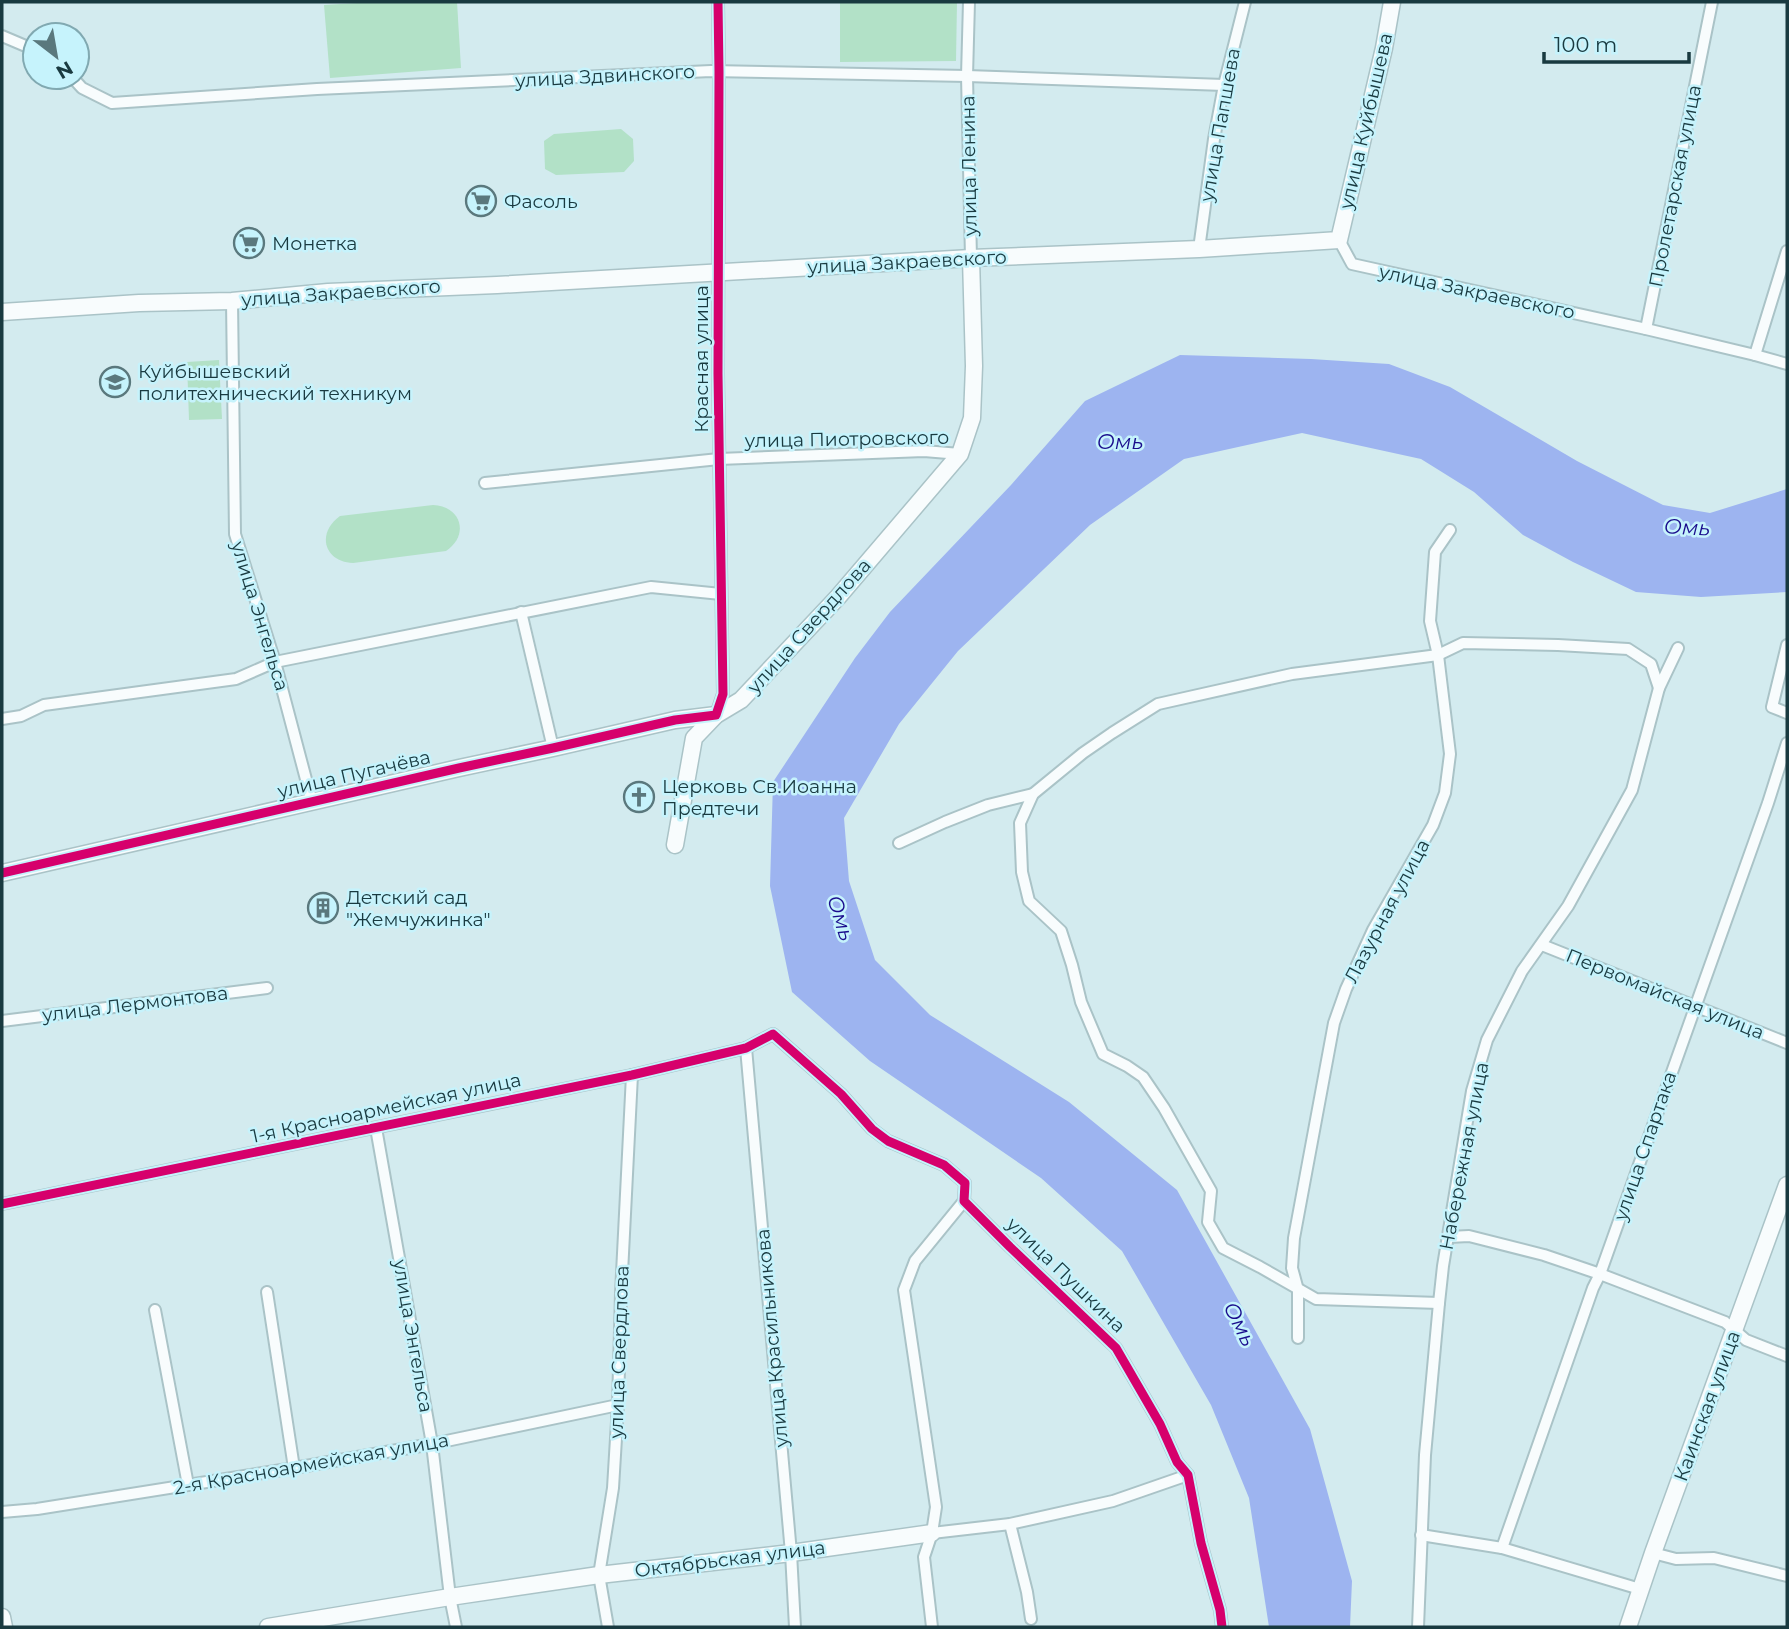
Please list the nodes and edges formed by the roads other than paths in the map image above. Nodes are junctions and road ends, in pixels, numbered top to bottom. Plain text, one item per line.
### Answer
1 (718, 2) edge
2 (969, 2) edge
3 (1245, 2) edge
4 (1392, 2) edge
5 (1712, 2) edge
6 (2, 36) edge
7 (21, 44) edge
8 (719, 72) junction
9 (967, 76) junction
10 (1224, 85) junction
11 (88, 91) edge
12 (1339, 240) junction
13 (1199, 249) junction
14 (1787, 251) edge
15 (971, 258) junction
16 (719, 273) junction
17 (232, 300) junction
18 (2, 313) edge
19 (1646, 329) junction
20 (1755, 355) junction
21 (1787, 364) edge
22 (960, 454) junction
23 (719, 460) junction
24 (485, 482) dead end
25 (1450, 530) dead end
26 (721, 594) junction
27 (521, 611) junction
28 (1787, 645) edge
29 (1678, 648) dead end
30 (1438, 655) junction
31 (275, 662) junction
32 (1659, 688) junction
33 (1787, 713) edge
34 (716, 715) junction
35 (2, 719) edge
36 (1787, 743) edge
37 (553, 748) junction
38 (1033, 794) junction
39 (312, 802) junction
40 (899, 843) dead end
41 (675, 845) dead end
42 (2, 873) edge
43 (1542, 945) junction
44 (267, 988) dead end
45 (1695, 1006) junction
46 (2, 1021) edge
47 (773, 1034) joint
48 (1787, 1043) edge
49 (746, 1048) junction
50 (632, 1075) junction
51 (376, 1128) junction
52 (1787, 1185) edge
53 (964, 1201) junction
54 (2, 1204) edge
55 (1449, 1237) junction
56 (1600, 1274) junction
57 (1298, 1290) junction
58 (267, 1292) dead end
59 (1439, 1303) junction
60 (155, 1310) dead end
61 (1735, 1332) junction
62 (1298, 1338) dead end
63 (1787, 1356) edge
64 (618, 1405) junction
65 (432, 1444) junction
66 (295, 1468) junction
67 (1188, 1475) junction
68 (188, 1485) junction
69 (2, 1513) edge
70 (1010, 1524) junction
71 (932, 1533) junction
72 (1421, 1535) junction
73 (1502, 1548) junction
74 (791, 1553) junction
75 (1653, 1553) junction
76 (599, 1575) junction
77 (1787, 1576) edge
78 (1640, 1589) junction
79 (450, 1597) junction
80 (2, 1617) edge
81 (1031, 1619) dead end
82 (4, 1627) edge
83 (268, 1627) edge
84 (456, 1627) edge
85 (608, 1627) edge
86 (795, 1627) edge
87 (932, 1627) edge
88 (1223, 1627) edge
89 (1418, 1627) edge
90 (1628, 1627) edge

1 - 8 street, Красная улица
2 - 9 street, улица Ленина
3 - 10 street, улица Папшева
4 - 12 street, улица Куйбышева
5 - 19 street, Пролетарская улица
6 - 7 street
8 - 9 street, улица Здвинского
8 - 11 street, улица Здвинского
8 - 16 street, Красная улица
9 - 10 street, улица Здвинского
9 - 15 street, улица Ленина
10 - 13 street, улица Папшева
12 - 13 street, улица Закраевского
12 - 19 street, улица Закраевского
13 - 15 street, улица Закраевского
14 - 20 street
15 - 16 street, улица Закраевского
15 - 22 street, улица Ленина
16 - 17 street, улица Закраевского
16 - 23 street, Красная улица
17 - 18 street, улица Закраевского
17 - 31 street, улица Энгельса
19 - 20 street, улица Закраевского
20 - 21 street, улица Закраевского
22 - 23 street, улица Пиотровского
22 - 34 street, улица Свердлова
23 - 24 street, улица Пиотровского
23 - 26 street, Красная улица
25 - 30 street, Лазурная улица
26 - 27 street
26 - 34 street, Красная улица
27 - 31 street
27 - 37 street
28 - 33 street
29 - 32 street, Набережная улица
30 - 32 street
30 - 38 street
30 - 57 street, Лазурная улица
31 - 35 street
31 - 39 street, улица Энгельса
32 - 43 street, Набережная улица
34 - 37 street, улица Пугачёва
34 - 41 street, улица Свердлова
36 - 45 street, улица Спартака
37 - 39 street, улица Пугачёва
38 - 40 street
38 - 57 street
39 - 42 street, улица Пугачёва
43 - 45 street, Первомайская улица
43 - 55 street, Набережная улица
44 - 46 street, улица Лермонтова
45 - 48 street, Первомайская улица
45 - 56 street, улица Спартака
47 - 49 street, 1-я Красноармейская улица
47 - 53 street, улица Пушкина
49 - 50 street, 1-я Красноармейская улица
49 - 74 street, улица Красильникова
50 - 51 street, 1-я Красноармейская улица
50 - 64 street, улица Свердлова
51 - 54 street, 1-я Красноармейская улица
51 - 65 street, улица Энгельса
52 - 61 street, Каинская улица
53 - 67 street, улица Пушкина
53 - 71 street
55 - 56 street
55 - 59 street, Набережная улица
56 - 61 street
56 - 73 street, улица Спартака
57 - 59 street
57 - 62 street, Лазурная улица
58 - 66 street
59 - 72 street, Набережная улица
60 - 68 street
61 - 63 street
61 - 75 street, Каинская улица
64 - 65 street, 2-я Красноармейская улица
64 - 76 street, улица Свердлова
65 - 66 street, 2-я Красноармейская улица
65 - 79 street, улица Энгельса
66 - 68 street, 2-я Красноармейская улица
67 - 70 street, Октябрьская улица
67 - 88 street, улица Пушкина
68 - 69 street, 2-я Красноармейская улица
70 - 71 street, Октябрьская улица
70 - 81 street
71 - 74 street, Октябрьская улица
71 - 87 street
72 - 73 street
72 - 89 street, Набережная улица
73 - 78 street
74 - 76 street, Октябрьская улица
74 - 86 street, улица Красильникова
75 - 77 street
75 - 78 street, Каинская улица
76 - 79 street, Октябрьская улица
76 - 85 street, улица Свердлова
78 - 90 street, Каинская улица
79 - 83 street, Октябрьская улица
79 - 84 street, улица Энгельса
80 - 82 street

